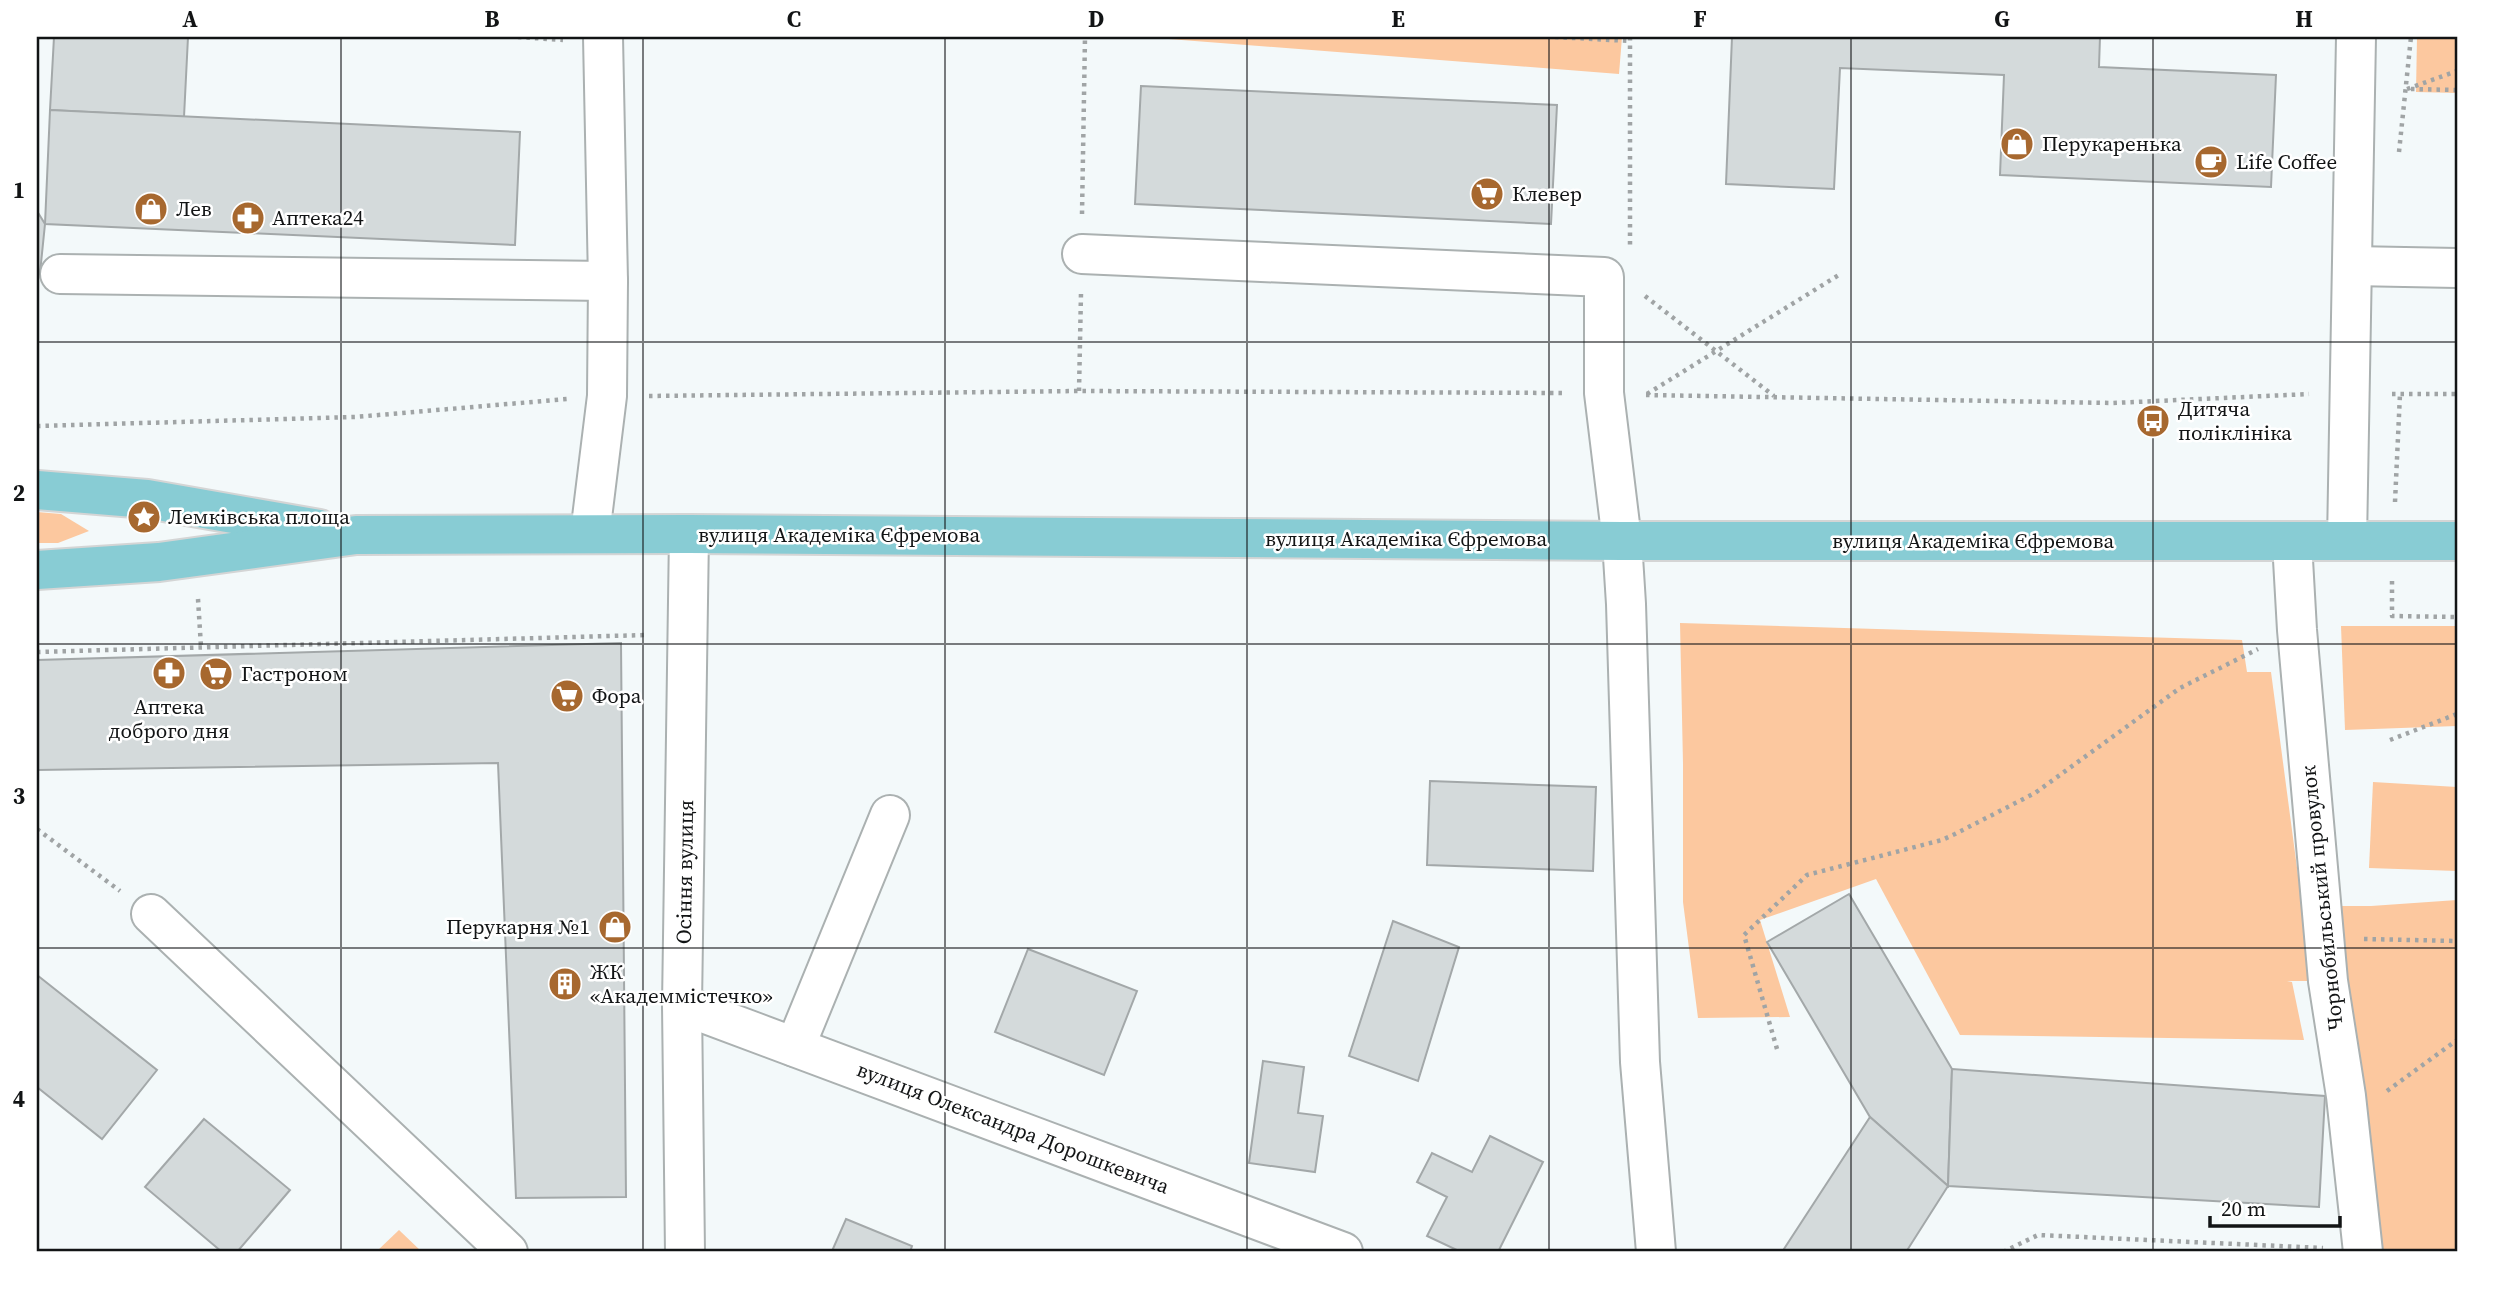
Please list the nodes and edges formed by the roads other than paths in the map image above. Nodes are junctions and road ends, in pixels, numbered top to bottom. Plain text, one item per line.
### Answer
1 (603, 37) edge
2 (2356, 37) edge
3 (1082, 254) dead end
4 (2352, 266) junction
5 (2457, 268) edge
6 (60, 274) dead end
7 (608, 281) junction
8 (37, 490) edge
9 (590, 534) junction
10 (689, 534) junction
11 (356, 535) junction
12 (1622, 541) junction
13 (2347, 541) junction
14 (2457, 541) edge
15 (2292, 542) junction
16 (37, 570) edge
17 (890, 815) dead end
18 (151, 914) road end
19 (682, 1005) junction
20 (795, 1047) junction
21 (2363, 1251) edge
22 (508, 1252) edge
23 (685, 1252) edge
24 (1343, 1252) edge
25 (1656, 1252) edge

1 - 7 street
2 - 4 street
3 - 12 street
4 - 5 street
4 - 13 street
6 - 7 street
7 - 9 street
8 - 11 main road, вулиця Академіка Єфремова
9 - 10 main road, вулиця Академіка Єфремова
9 - 11 main road, вулиця Академіка Єфремова
10 - 12 main road, вулиця Академіка Єфремова
10 - 19 street, Осіння вулиця
11 - 16 main road, вулиця Академіка Єфремова
12 - 15 main road, вулиця Академіка Єфремова
12 - 25 street
13 - 14 main road, вулиця Академіка Єфремова
13 - 15 main road, вулиця Академіка Єфремова
15 - 21 street, Чорнобильський провулок
17 - 20 street
18 - 22 street
19 - 20 street, вулиця Олександра Дорошкевича
19 - 23 street, Осіння вулиця
20 - 24 street, вулиця Олександра Дорошкевича

